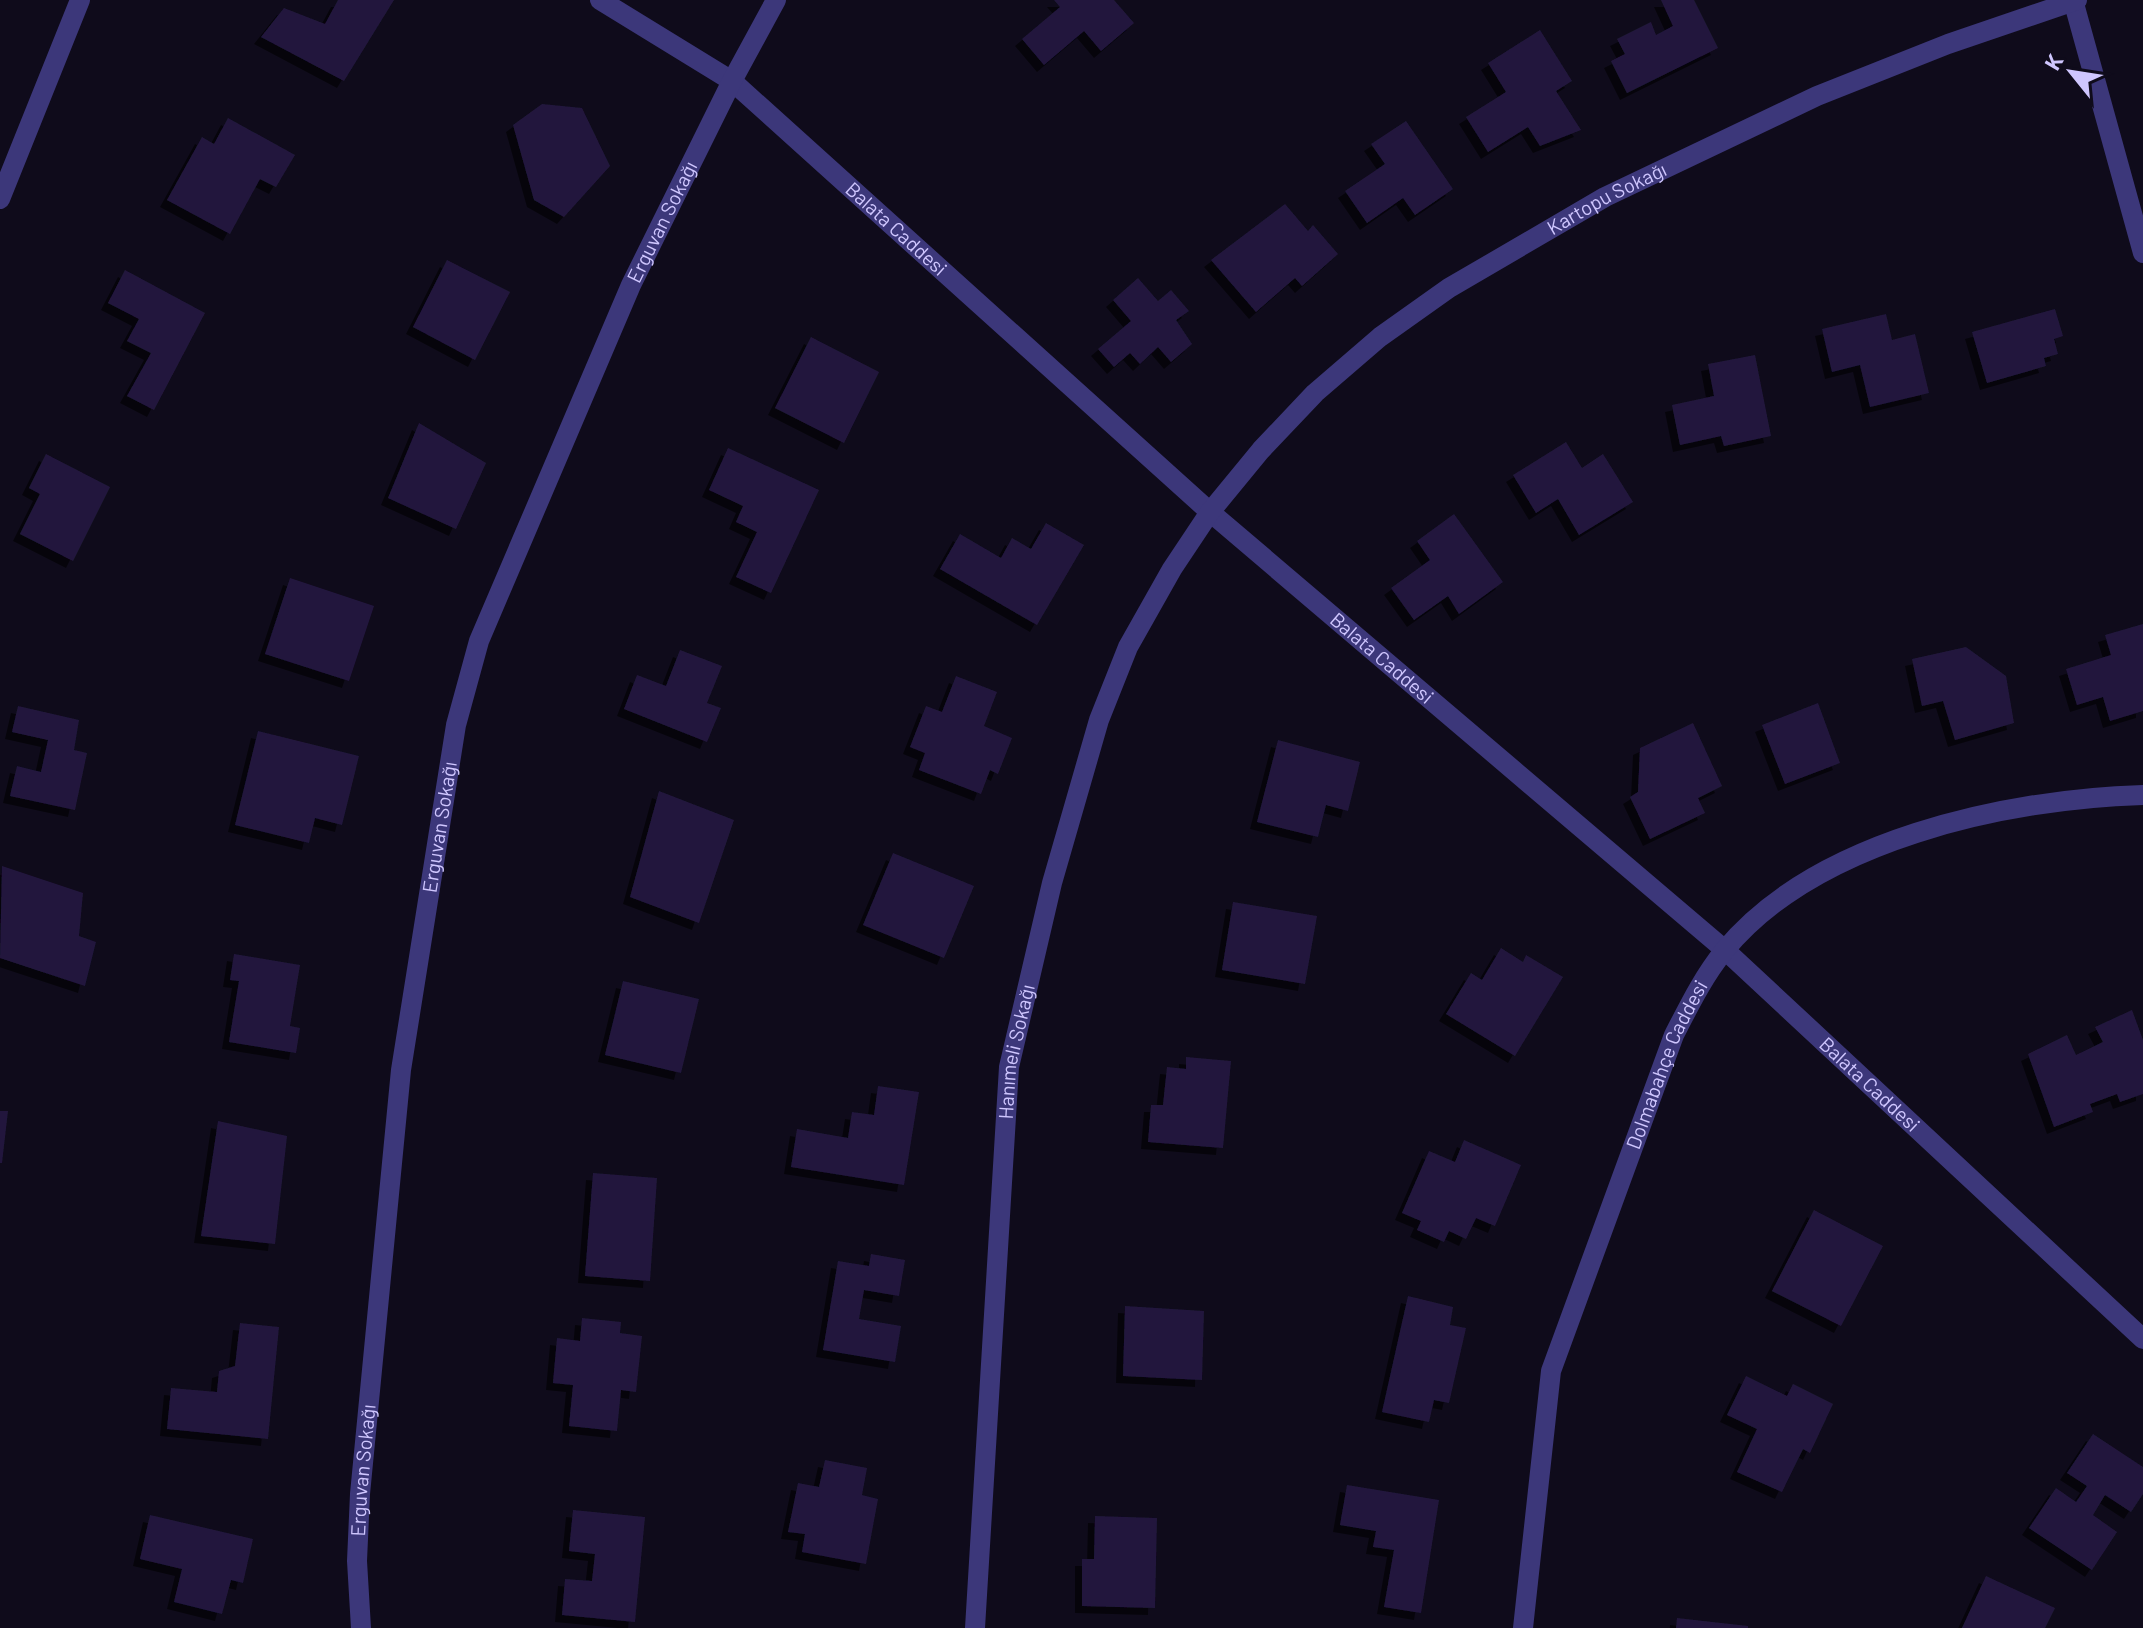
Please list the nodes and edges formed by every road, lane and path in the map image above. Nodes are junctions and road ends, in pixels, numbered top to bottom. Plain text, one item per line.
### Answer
1 (80, 0) edge
2 (600, 0) edge
3 (776, 0) edge
4 (2074, 0) edge
5 (732, 81) junction
6 (0, 199) edge
7 (2143, 253) edge
8 (1210, 512) junction
9 (2143, 795) edge
10 (1725, 950) junction
11 (2143, 1339) edge
12 (361, 1628) edge
13 (975, 1628) edge
14 (1523, 1628) edge

1 - 6 street
2 - 5 street, Balata Caddesi
3 - 5 street, Erguvan Sokağı
4 - 7 street
4 - 8 street, Kartopu Sokağı
5 - 8 street, Balata Caddesi
5 - 12 street, Erguvan Sokağı
8 - 10 street, Balata Caddesi
8 - 13 street, Hanımeli Sokağı
9 - 10 street, Dolmabahçe Caddesi
10 - 11 street, Balata Caddesi
10 - 14 street, Dolmabahçe Caddesi

